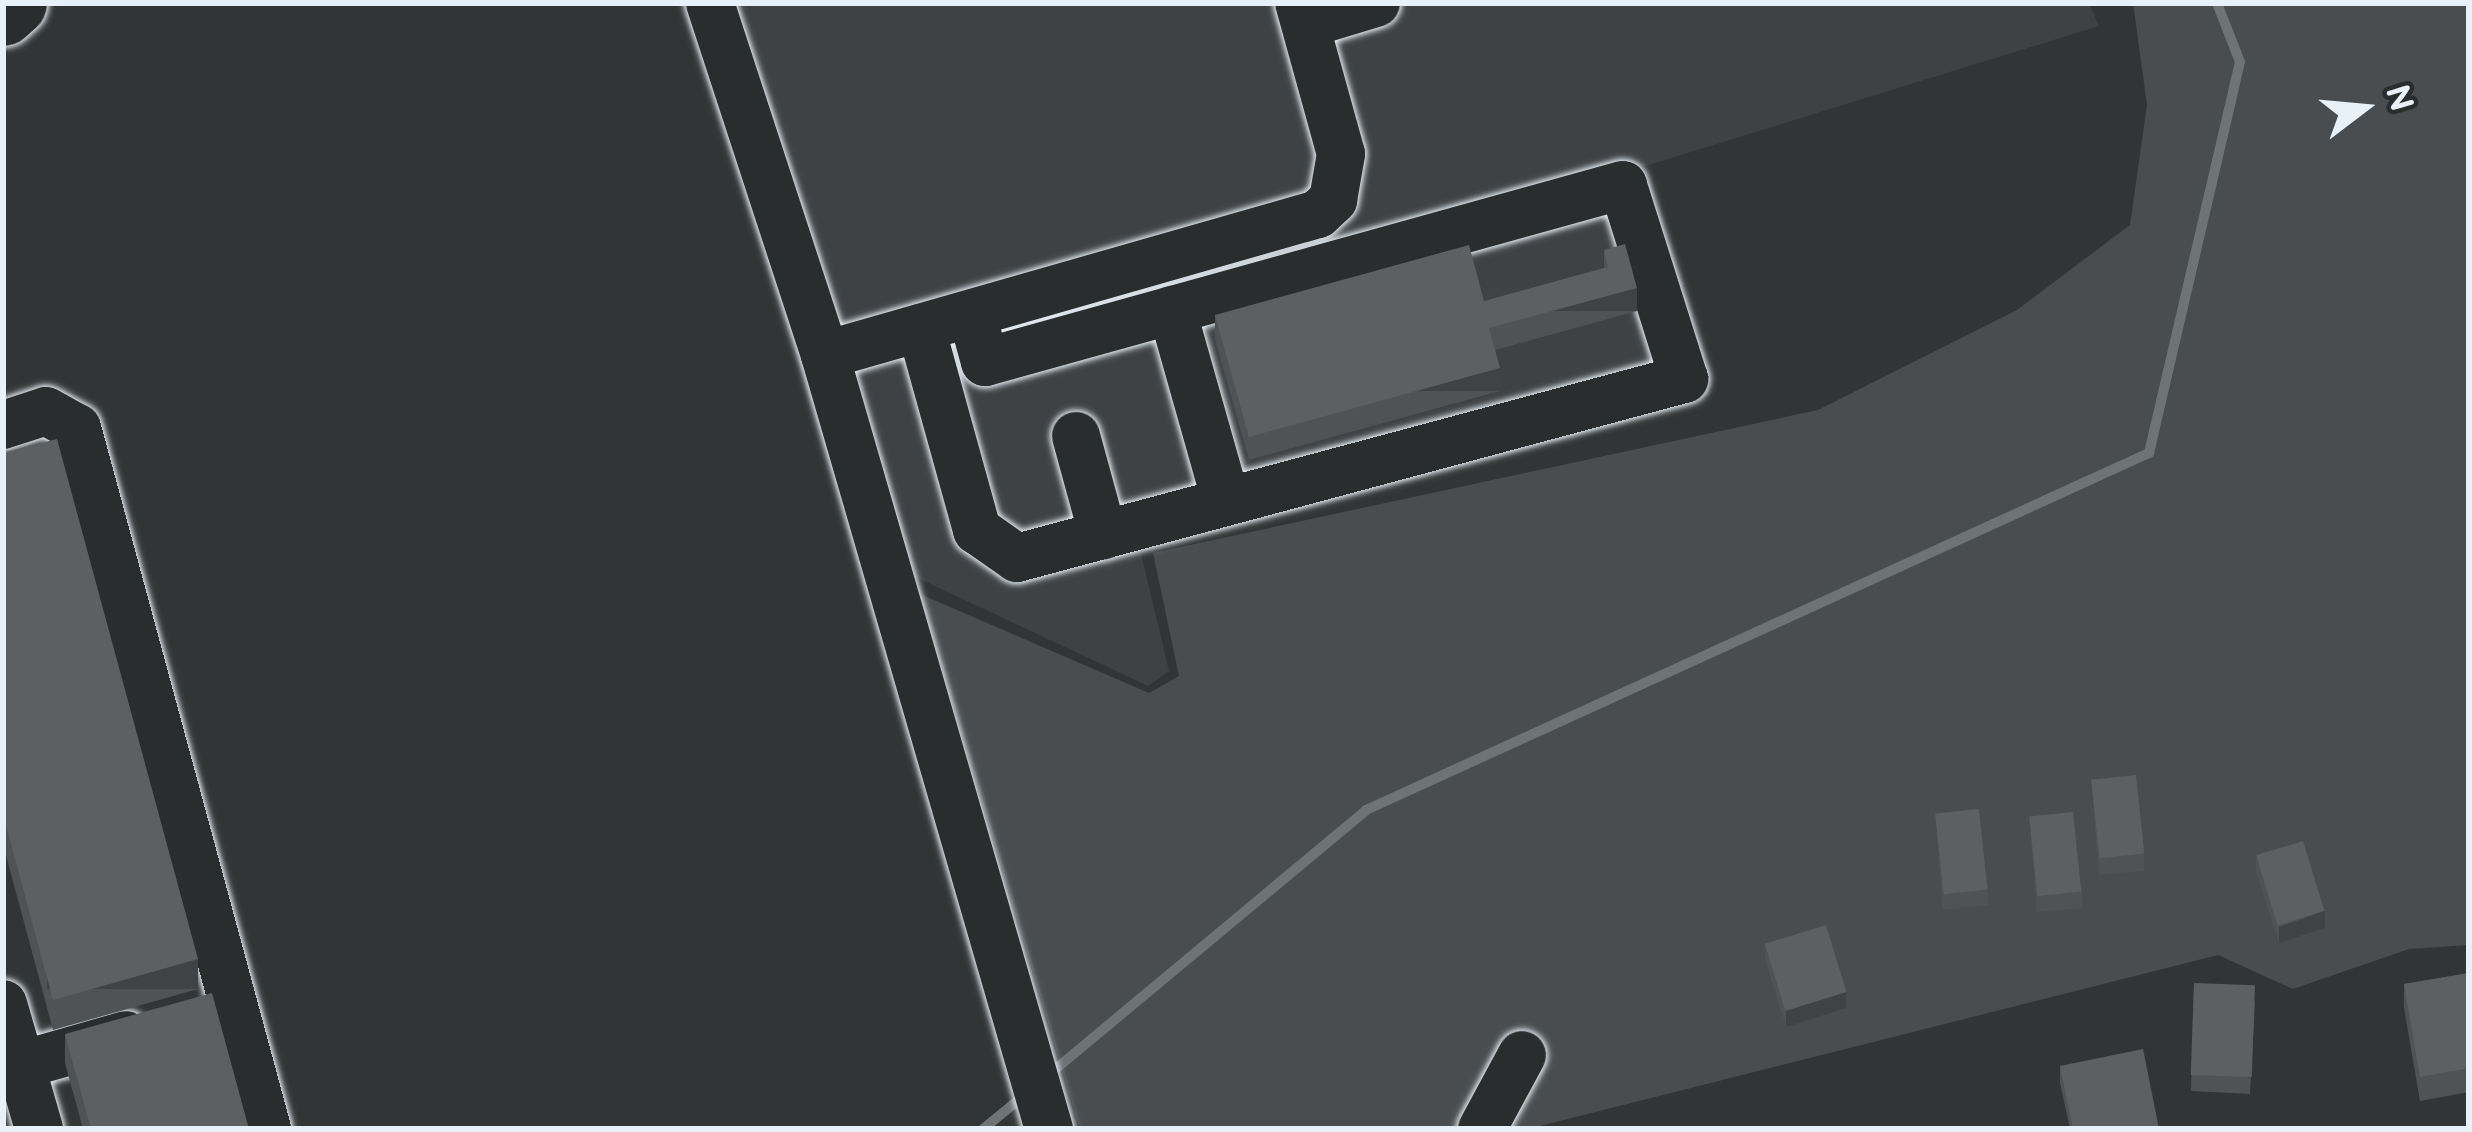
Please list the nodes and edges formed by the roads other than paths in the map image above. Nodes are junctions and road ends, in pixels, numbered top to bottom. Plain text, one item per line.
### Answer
1 (14, 3) edge
2 (710, 3) edge
3 (1376, 3) edge
4 (3, 13) edge
5 (1302, 13) edge
6 (1172, 310) junction
7 (972, 314) junction
8 (921, 328) junction
9 (825, 355) junction
10 (3, 425) edge
11 (1076, 436) dead end
12 (1226, 501) junction
13 (1103, 535) junction
14 (3, 1004) edge
15 (199, 1014) junction
16 (1522, 1055) dead end
17 (21, 1065) junction
18 (39, 1129) edge
19 (267, 1129) edge
20 (1049, 1129) edge
21 (1482, 1129) edge

1 - 4 highway
2 - 9 street
3 - 5 street
5 - 7 street
6 - 7 street
6 - 12 street
6 - 12 street
7 - 8 street
8 - 9 street
8 - 13 street
9 - 20 street
10 - 15 street
11 - 13 street
12 - 13 street
14 - 17 street
15 - 17 street
15 - 19 street
16 - 21 street
17 - 18 street

